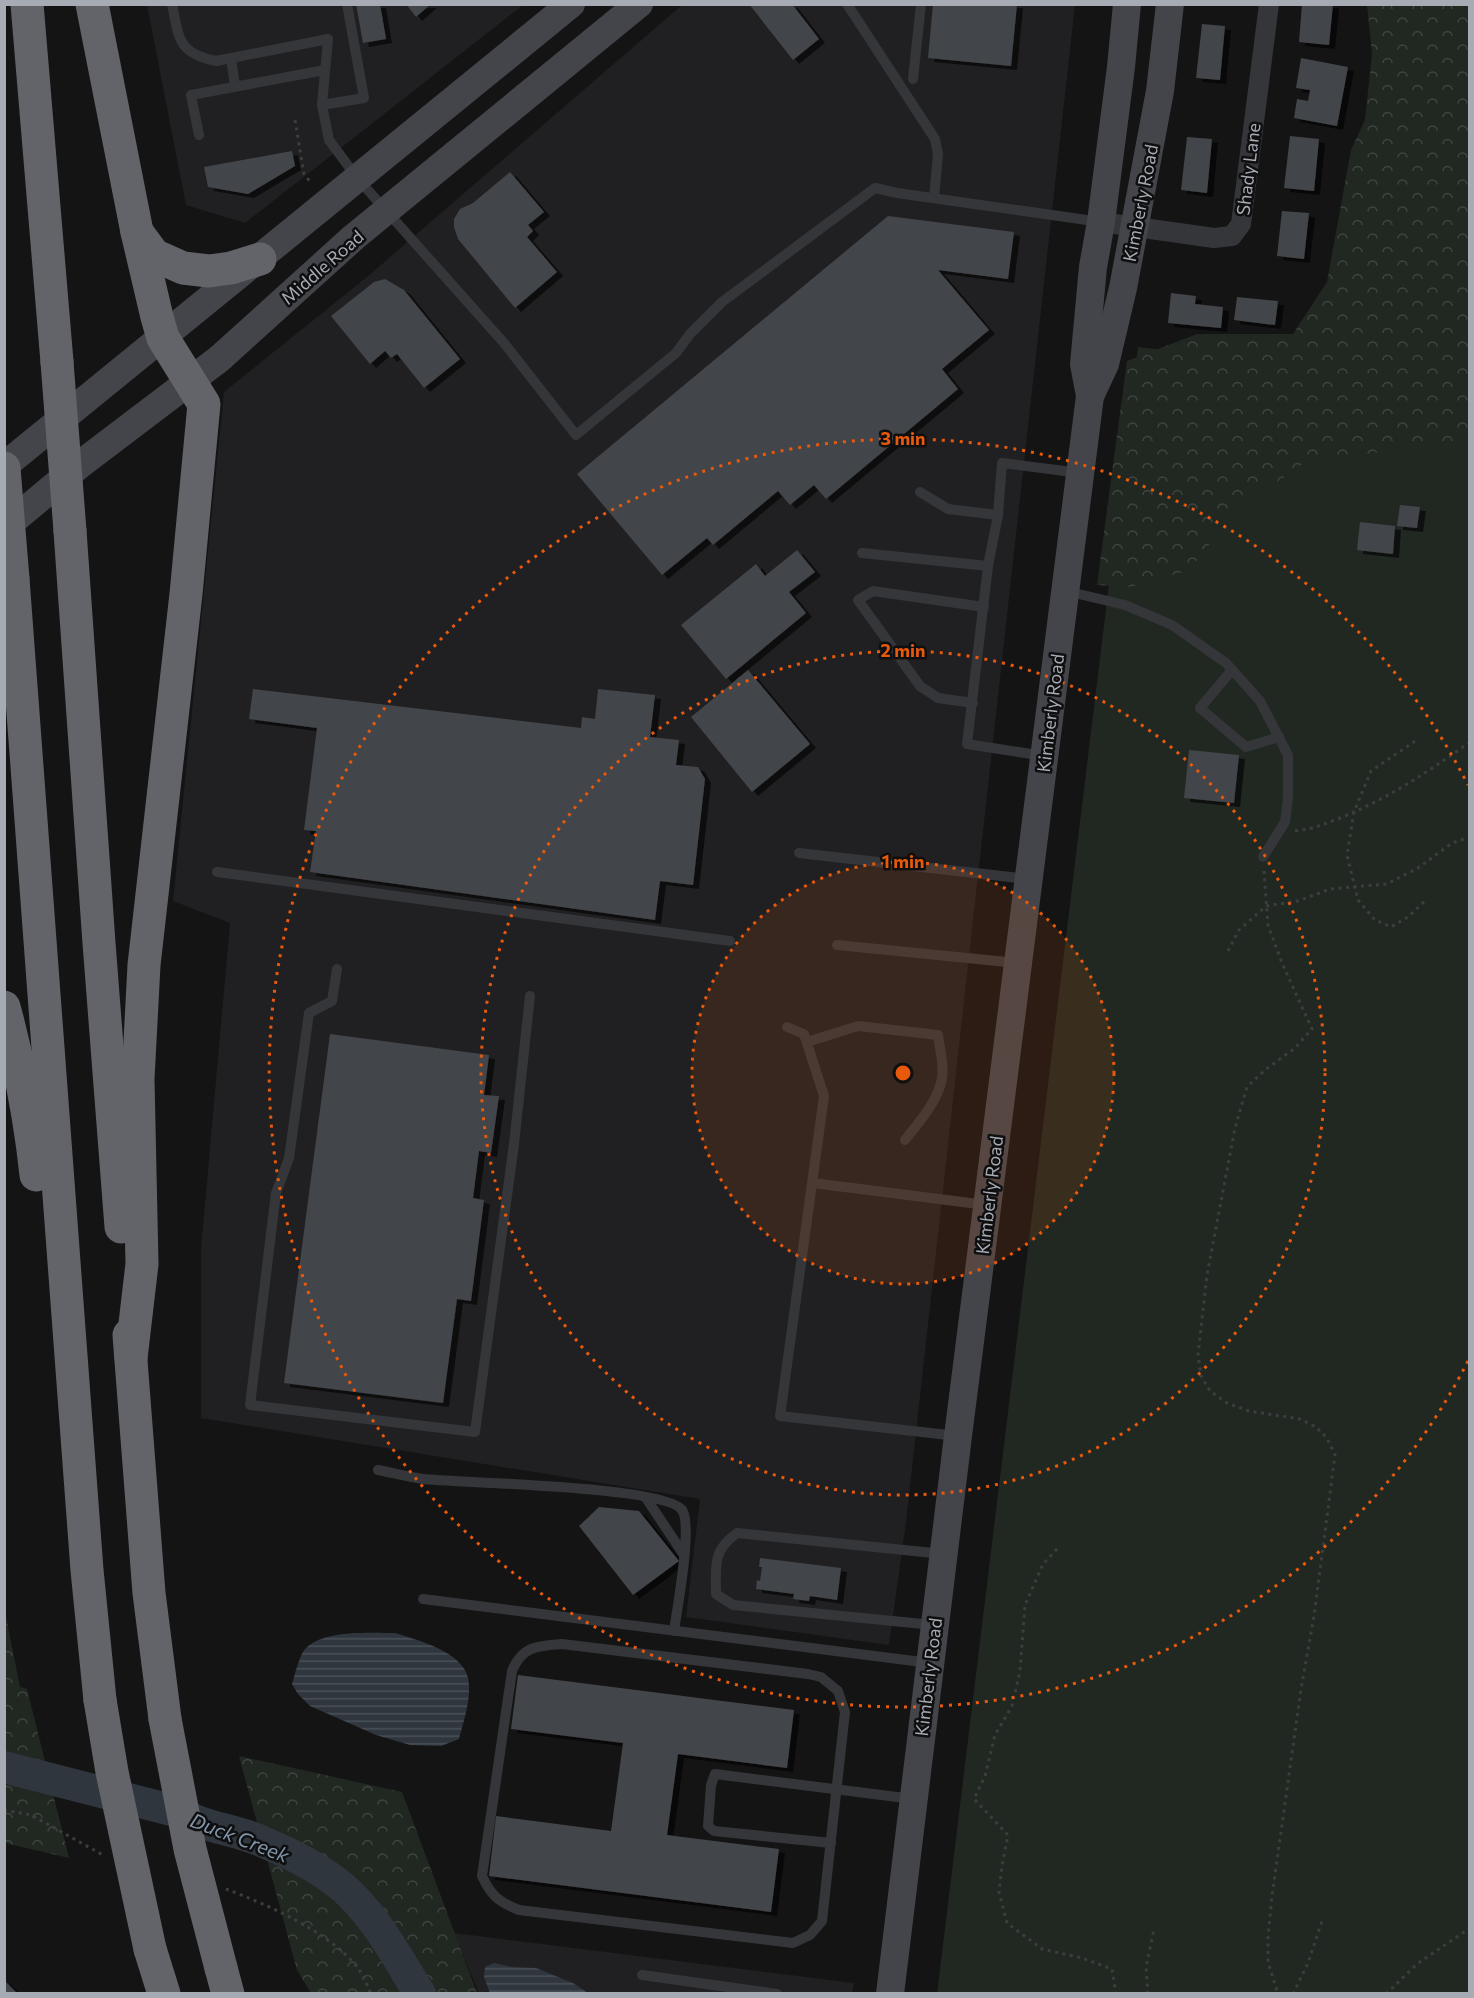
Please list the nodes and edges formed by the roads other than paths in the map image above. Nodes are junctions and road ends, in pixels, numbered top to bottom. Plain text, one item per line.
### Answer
1 (27, 4) edge
2 (92, 4) edge
3 (172, 4) edge
4 (347, 4) edge
5 (571, 4) edge
6 (639, 4) edge
7 (847, 4) edge
8 (921, 4) edge
9 (1127, 4) edge
10 (1170, 4) edge
11 (1269, 4) edge
12 (231, 58) junction
13 (325, 70) junction
14 (913, 79) dead end
15 (236, 86) junction
16 (322, 105) junction
17 (199, 135) dead end
18 (358, 179) junction
19 (934, 198) junction
20 (387, 212) junction
21 (1101, 222) junction
22 (1135, 228) junction
23 (137, 232) junction
24 (260, 259) junction
25 (164, 338) junction
26 (191, 381) junction
27 (1090, 396) junction
28 (4, 467) edge
29 (1080, 473) junction
30 (920, 492) dead end
31 (998, 515) junction
32 (4, 528) edge
33 (862, 553) dead end
34 (988, 566) junction
35 (1065, 591) junction
36 (984, 606) junction
37 (1232, 670) junction
38 (973, 703) junction
39 (1279, 737) junction
40 (1045, 756) junction
41 (799, 853) dead end
42 (1263, 858) road end
43 (216, 872) dead end
44 (1029, 879) junction
45 (730, 941) dead end
46 (837, 945) dead end
47 (1017, 963) junction
48 (337, 969) dead end
49 (530, 996) dead end
50 (4, 1007) edge
51 (787, 1028) dead end
52 (807, 1042) junction
53 (905, 1140) dead end
54 (813, 1183) junction
55 (987, 1205) junction
56 (66, 1298) junction
57 (131, 1358) junction
58 (958, 1436) junction
59 (378, 1470) dead end
60 (646, 1498) junction
61 (944, 1554) junction
62 (684, 1555) junction
63 (423, 1599) dead end
64 (934, 1625) junction
65 (674, 1631) junction
66 (930, 1663) junction
67 (838, 1788) junction
68 (913, 1799) junction
69 (831, 1843) junction
70 (642, 1975) dead end
71 (225, 1981) edge
72 (164, 1994) edge
73 (777, 1994) edge
74 (890, 1994) edge

1 - 57 highway, bridge
2 - 23 highway
3 - 12 lane
4 - 16 lane
5 - 18 main road
6 - 20 main road, Middle Road
7 - 19 lane
8 - 14 lane
9 - 21 main road, Kimberly Road
10 - 22 main road, Kimberly Road
11 - 22 street, Shady Lane
12 - 13 lane
12 - 15 lane
13 - 15 lane
13 - 16 lane
15 - 17 lane
16 - 18 lane
18 - 20 lane
18 - 24 main road
19 - 20 lane
19 - 21 lane
20 - 26 main road, Middle Road
21 - 22 street, Shady Lane
21 - 27 main road, Kimberly Road
22 - 27 main road, Kimberly Road
23 - 24 highway
23 - 25 highway
24 - 25 main road
25 - 26 highway
25 - 28 main road
26 - 32 main road, Middle Road
26 - 57 highway
27 - 29 main road, Kimberly Road
28 - 56 highway, bridge
29 - 31 lane
29 - 35 main road, Kimberly Road
30 - 31 lane
31 - 34 lane
33 - 34 lane
34 - 36 lane
35 - 37 lane
35 - 40 main road, Kimberly Road
36 - 38 lane
36 - 38 lane
37 - 39 lane
37 - 39 lane
38 - 40 lane
39 - 42 lane
40 - 44 main road, Kimberly Road
41 - 44 lane
43 - 45 lane
44 - 47 main road, Kimberly Road
46 - 47 lane
47 - 55 main road, Kimberly Road
48 - 49 lane
50 - 56 highway
51 - 52 lane
52 - 53 lane
52 - 54 lane
54 - 55 lane
54 - 58 lane
55 - 58 main road, Kimberly Road
56 - 72 highway, bridge
57 - 71 highway, bridge
58 - 61 main road, Kimberly Road
59 - 60 lane
60 - 62 lane
60 - 62 lane
61 - 64 main road, Kimberly Road
61 - 64 lane
62 - 65 lane
63 - 65 lane
64 - 66 main road, Kimberly Road
65 - 66 lane
66 - 68 main road, Kimberly Road
67 - 68 lane
67 - 69 lane
67 - 69 lane
67 - 69 lane
68 - 74 main road, Kimberly Road
70 - 73 lane

